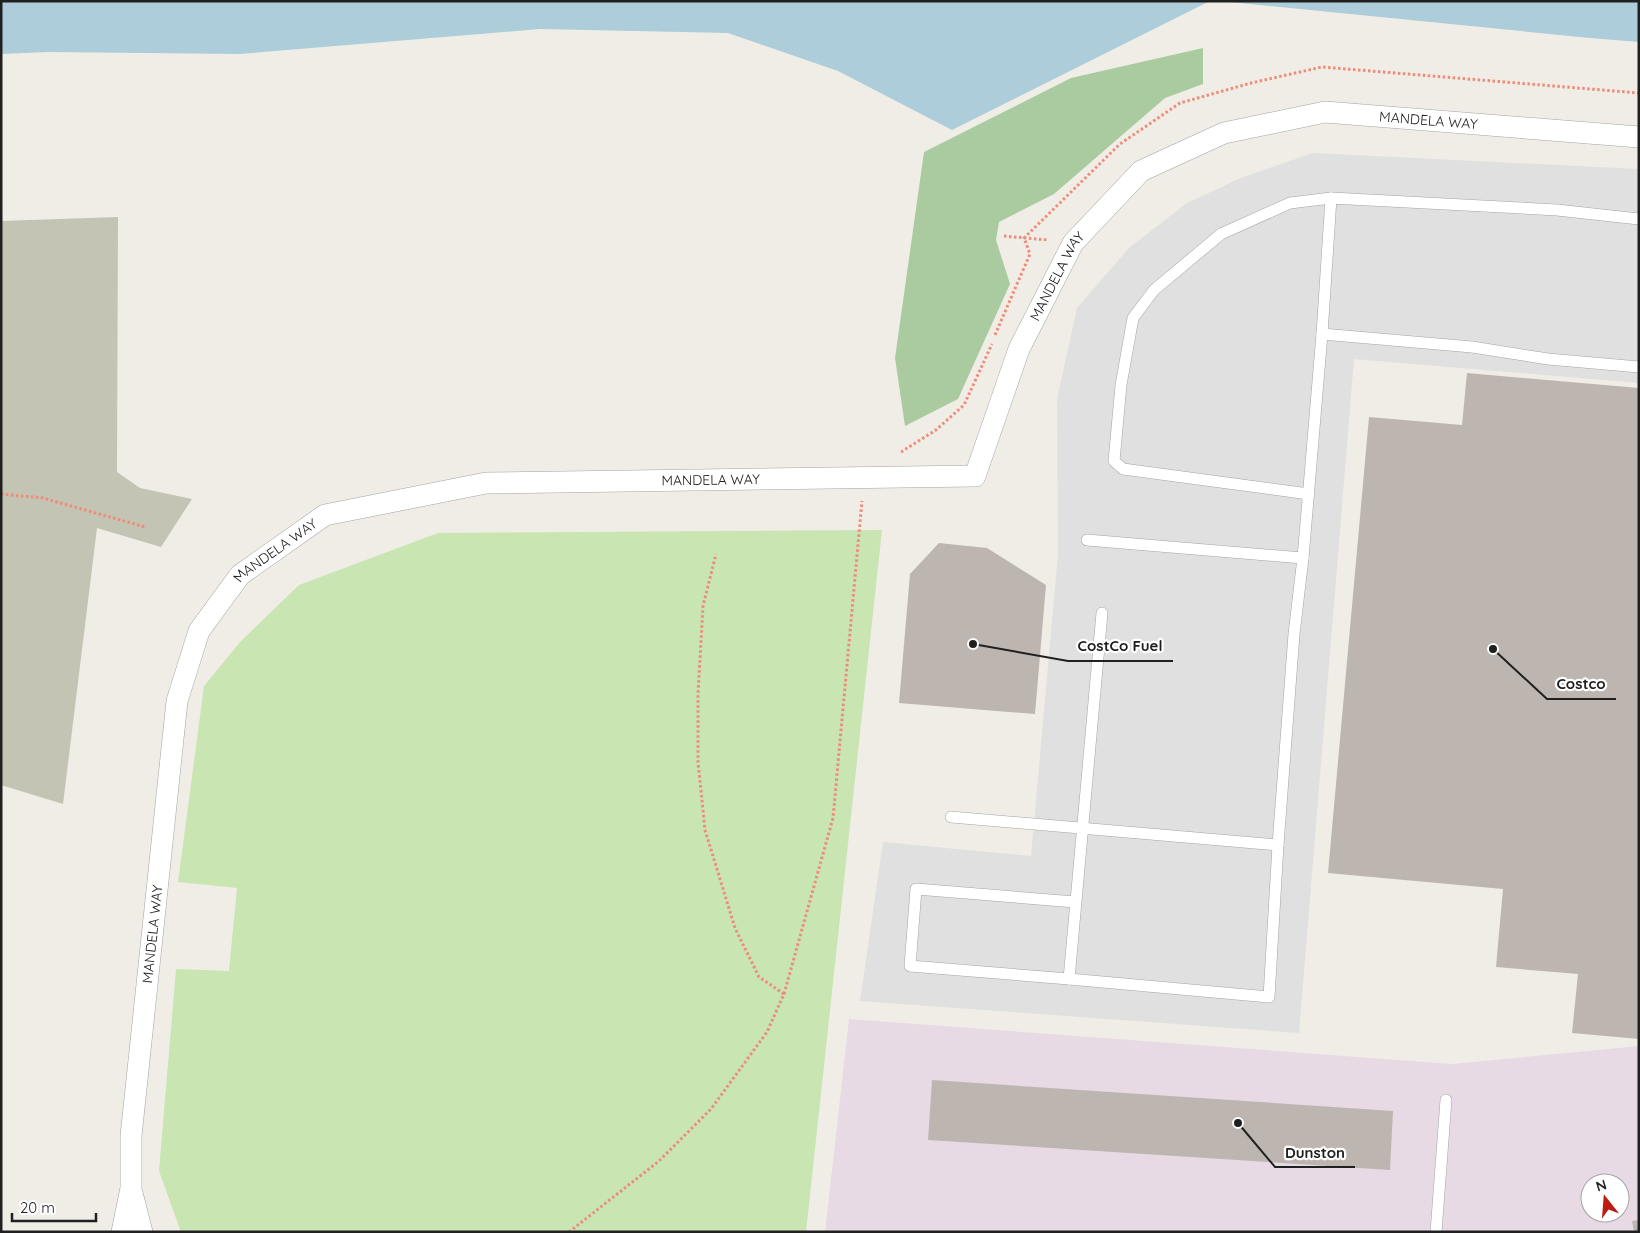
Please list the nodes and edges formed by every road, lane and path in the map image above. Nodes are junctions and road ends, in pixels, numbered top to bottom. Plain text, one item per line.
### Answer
1 (1639, 137) edge
2 (1331, 198) junction
3 (1639, 218) edge
4 (1004, 236) dead end
5 (1073, 243) junction
6 (1322, 334) junction
7 (1639, 367) edge
8 (864, 478) junction
9 (1, 494) edge
10 (1309, 494) junction
11 (145, 527) dead end
12 (1087, 540) dead end
13 (716, 554) dead end
14 (1303, 558) junction
15 (1102, 612) dead end
16 (951, 817) dead end
17 (1082, 828) junction
18 (1278, 845) junction
19 (1076, 902) junction
20 (1069, 979) junction
21 (784, 994) junction
22 (1446, 1100) dead end
23 (131, 1188) junction
24 (122, 1232) edge
25 (142, 1232) edge
26 (569, 1232) edge
27 (1436, 1232) edge

1 - 5 street, MANDELA WAY
2 - 3 lane
2 - 6 lane
2 - 10 lane
4 - 5 path
5 - 8 street, MANDELA WAY
6 - 7 lane
6 - 10 lane
8 - 21 path
8 - 23 street, MANDELA WAY
9 - 11 path
10 - 14 lane
12 - 14 lane
13 - 21 path
14 - 18 lane
15 - 17 lane
16 - 17 lane
17 - 18 lane
17 - 19 lane
18 - 20 lane
19 - 20 lane
19 - 20 lane
21 - 26 path
22 - 27 lane
23 - 24 street, MANDELA WAY
23 - 25 street, MANDELA WAY

